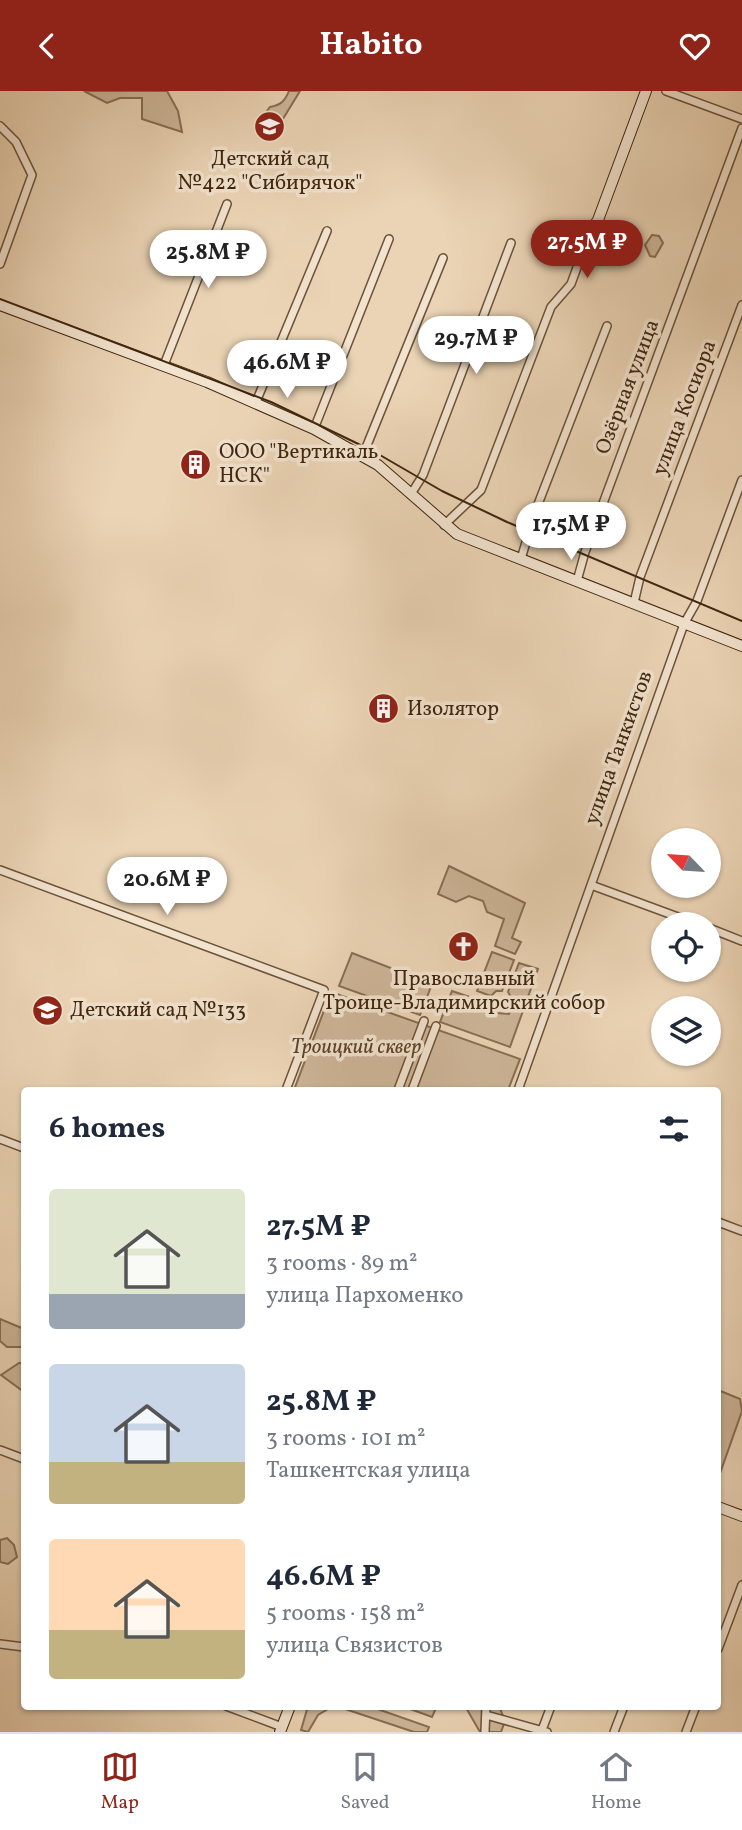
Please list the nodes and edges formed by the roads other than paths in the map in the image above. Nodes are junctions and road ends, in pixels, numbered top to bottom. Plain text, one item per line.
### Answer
1 (646, 91) edge
2 (666, 91) edge
3 (742, 118) edge
4 (0, 126) edge
5 (742, 128) edge
6 (227, 204) dead end
7 (327, 231) dead end
8 (590, 232) joint
9 (389, 239) dead end
10 (511, 243) dead end
11 (443, 258) dead end
12 (0, 264) edge
13 (0, 305) edge
14 (742, 305) edge
15 (607, 326) dead end
16 (164, 365) junction
17 (256, 402) junction
18 (314, 429) junction
19 (363, 455) junction
20 (742, 480) edge
21 (411, 494) junction
22 (443, 525) junction
23 (521, 559) junction
24 (577, 581) junction
25 (634, 603) junction
26 (684, 624) junction
27 (742, 646) edge
28 (0, 870) edge
29 (592, 885) junction
30 (665, 912) edge
31 (721, 932) edge
32 (742, 940) edge
33 (424, 1021) dead end
34 (436, 1026) dead end
35 (287, 1087) edge
36 (399, 1087) edge
37 (413, 1087) edge
38 (519, 1087) edge
39 (0, 1139) edge
40 (21, 1147) edge
41 (721, 1223) edge
42 (742, 1231) edge
43 (0, 1450) edge
44 (21, 1458) edge
45 (721, 1508) edge
46 (742, 1515) edge
47 (742, 1585) edge
48 (721, 1641) edge
49 (0, 1644) edge
50 (21, 1647) edge
51 (236, 1710) edge
52 (288, 1710) edge
53 (486, 1710) edge
54 (550, 1710) edge
55 (622, 1710) edge
56 (694, 1710) edge
57 (486, 1715) junction
58 (281, 1729) edge
59 (545, 1731) edge
60 (485, 1732) edge
61 (614, 1732) edge
62 (686, 1732) edge

1 - 8 street
2 - 3 street
4 - 12 street
5 - 24 street, Озёрная улица
6 - 16 street
7 - 17 street
8 - 22 street
9 - 18 street
10 - 21 street
11 - 19 street
13 - 16 street
14 - 25 street, улица Косиора
15 - 23 street
16 - 17 street
17 - 18 street
18 - 19 street
19 - 21 street
20 - 26 street, улица Танкистов
21 - 22 street
22 - 23 street
23 - 24 street
24 - 25 street
25 - 26 street
26 - 27 street
26 - 29 street, улица Танкистов
28 - 35 street
29 - 30 street
29 - 38 street, улица Танкистов
31 - 32 street
33 - 36 street
34 - 37 street
39 - 40 street
41 - 42 street
43 - 44 street
45 - 46 street
47 - 48 street
49 - 50 street
51 - 58 street
52 - 58 street
53 - 57 street
54 - 59 street
55 - 61 street
56 - 62 street
57 - 59 street
57 - 60 street

